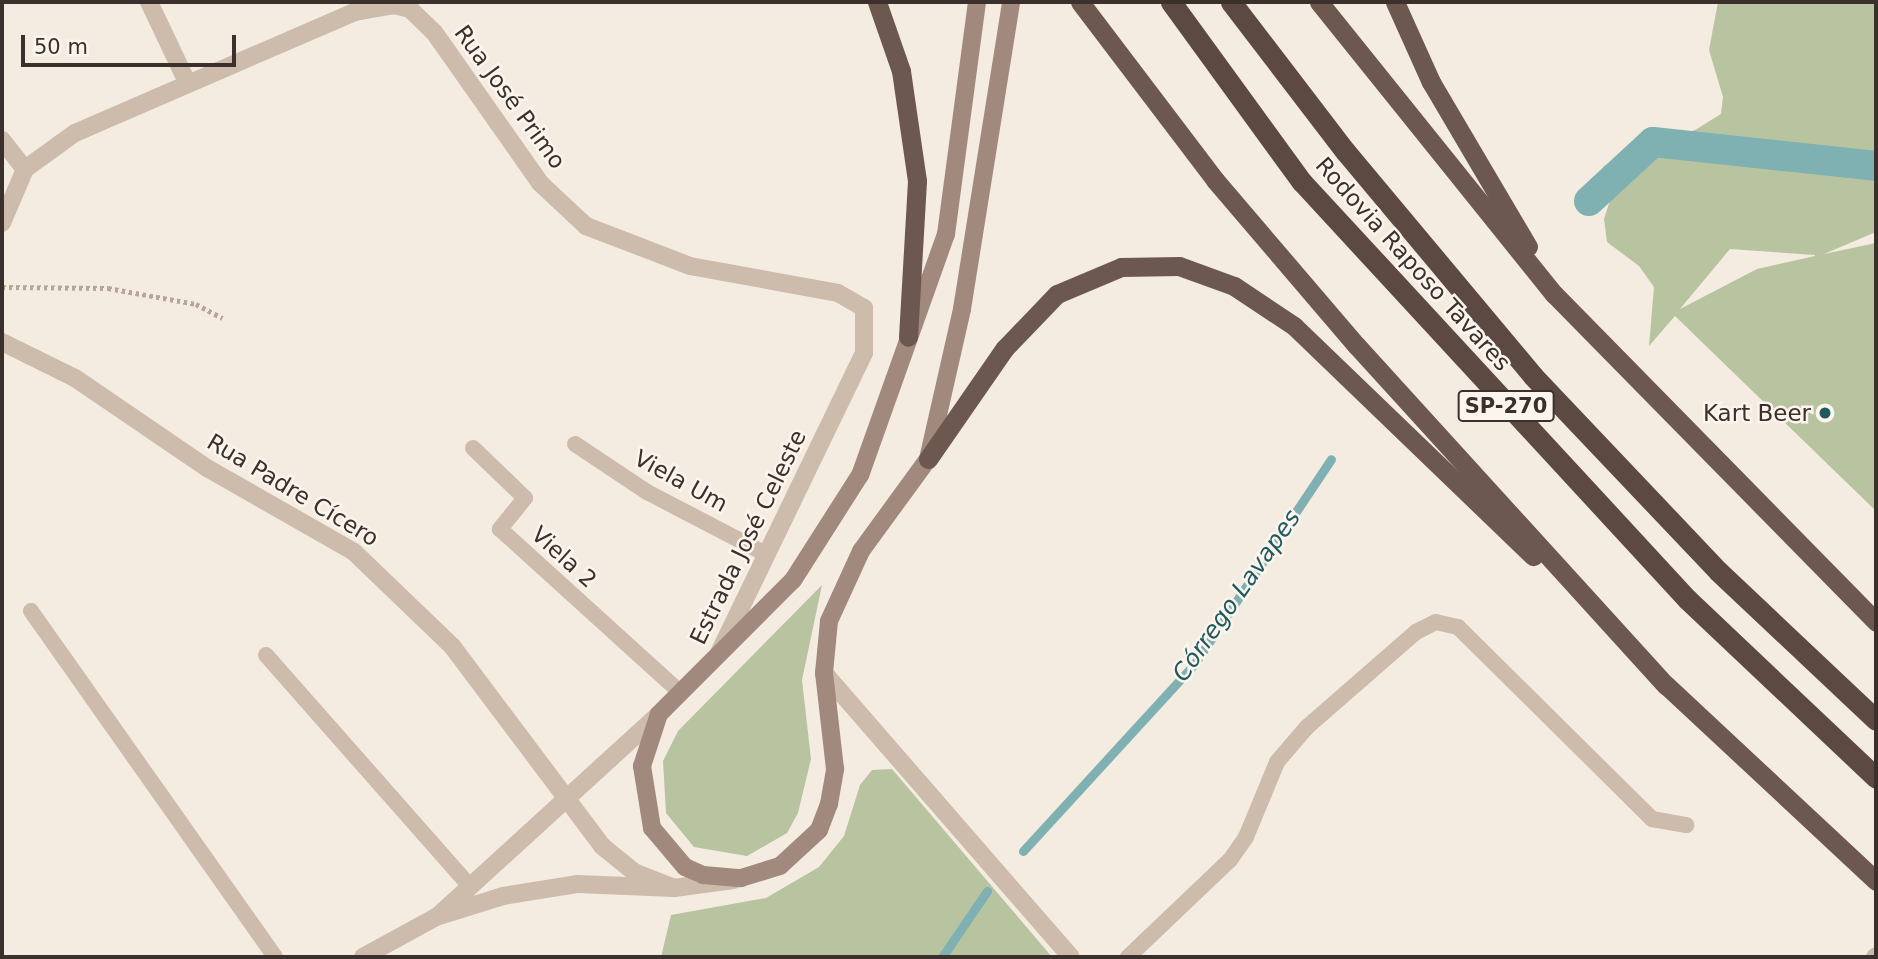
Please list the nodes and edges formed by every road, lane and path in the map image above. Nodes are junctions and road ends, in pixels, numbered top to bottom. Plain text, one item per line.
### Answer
1 (149, 2) edge
2 (877, 2) edge
3 (976, 2) edge
4 (1011, 2) edge
5 (1080, 2) edge
6 (1171, 2) edge
7 (1231, 2) edge
8 (1319, 2) edge
9 (1395, 2) edge
10 (186, 80) junction
11 (2, 141) edge
12 (25, 169) junction
13 (2, 223) edge
14 (2, 287) edge
15 (1554, 294) junction
16 (864, 308) joint
17 (222, 318) dead end
18 (908, 337) junction
19 (2, 342) edge
20 (575, 444) dead end
21 (472, 449) dead end
22 (928, 459) junction
23 (766, 554) junction
24 (31, 611) dead end
25 (1876, 622) edge
26 (266, 655) dead end
27 (714, 663) junction
28 (824, 673) junction
29 (1666, 685) junction
30 (681, 693) junction
31 (659, 714) junction
32 (1876, 720) edge
33 (1876, 778) edge
34 (566, 797) junction
35 (1686, 825) dead end
36 (741, 878) junction
37 (1876, 880) edge
38 (469, 885) junction
39 (674, 888) junction
40 (436, 917) junction
41 (275, 957) edge
42 (363, 957) edge
43 (1071, 957) edge
44 (1128, 957) edge

1 - 10 street
2 - 18 highway
3 - 18 main road, Estrada José Celeste
4 - 22 main road
5 - 29 highway, SP-270
6 - 33 highway, Rodovia Raposo Tavares / SP-270
7 - 32 highway, Rodovia Raposo Tavares / SP-270
8 - 15 highway
9 - 15 highway
10 - 12 street, Rua José Primo
10 - 16 street, Rua José Primo
11 - 12 street
12 - 13 street
14 - 17 path
15 - 25 highway
16 - 23 street, Estrada José Celeste
18 - 27 main road, Estrada José Celeste
19 - 34 street, Rua Padre Cícero
20 - 23 lane, Viela Um
21 - 30 lane, Viela 2
22 - 28 main road
22 - 29 highway
23 - 27 street, Estrada José Celeste
24 - 41 lane
26 - 38 lane
27 - 30 main road
28 - 36 main road
28 - 43 street
29 - 37 highway, SP-270
30 - 31 main road
31 - 34 street
31 - 36 main road
34 - 38 street
34 - 39 street
35 - 44 lane
36 - 39 street
38 - 40 street
39 - 40 street
40 - 42 street

